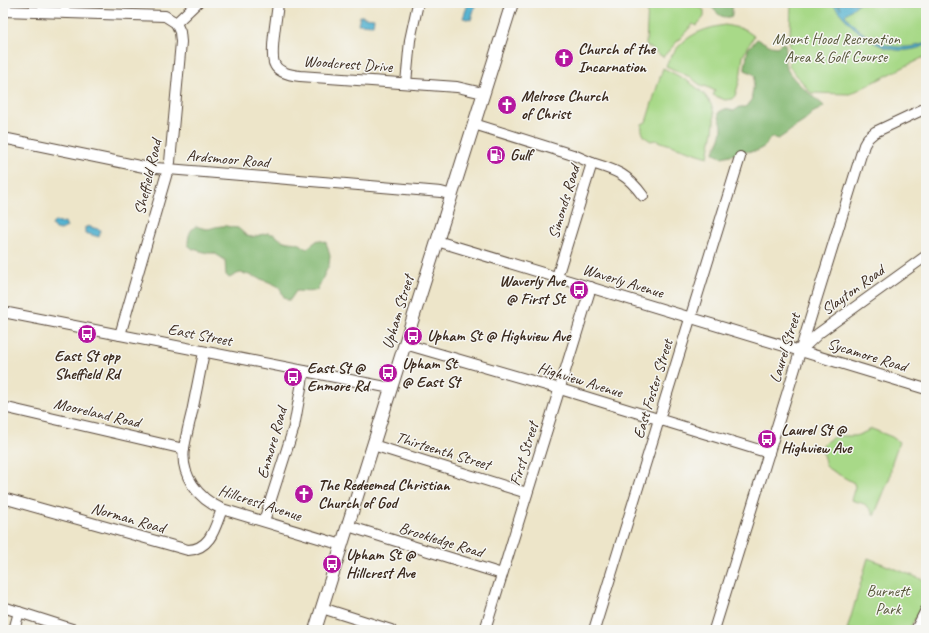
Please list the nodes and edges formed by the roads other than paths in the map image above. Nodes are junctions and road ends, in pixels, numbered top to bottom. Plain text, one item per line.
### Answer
1 (197, 3) edge
2 (278, 3) edge
3 (418, 3) edge
4 (512, 3) edge
5 (3, 11) edge
6 (176, 23) junction
7 (406, 83) junction
8 (484, 93) junction
9 (926, 108) edge
10 (474, 124) junction
11 (3, 138) edge
12 (740, 158) dead end
13 (592, 163) junction
14 (168, 169) junction
15 (452, 195) junction
16 (643, 196) dead end
17 (437, 242) junction
18 (926, 256) edge
19 (556, 277) junction
20 (591, 287) junction
21 (3, 312) edge
22 (691, 317) junction
23 (120, 335) junction
24 (405, 344) junction
25 (800, 351) junction
26 (204, 352) junction
27 (304, 371) junction
28 (391, 388) junction
29 (926, 388) edge
30 (560, 389) junction
31 (3, 407) edge
32 (659, 420) junction
33 (373, 445) junction
34 (184, 449) junction
35 (769, 453) junction
36 (527, 493) junction
37 (3, 498) edge
38 (222, 509) junction
39 (264, 522) junction
40 (348, 526) junction
41 (342, 545) junction
42 (502, 574) junction
43 (3, 607) edge
44 (322, 608) junction
45 (926, 610) edge
46 (19, 612) junction
47 (920, 628) edge
48 (14, 630) edge
49 (75, 630) edge
50 (316, 630) edge
51 (391, 630) edge
52 (485, 630) edge
53 (594, 630) edge
54 (714, 630) edge

1 - 6 street
2 - 7 street, Woodcrest Drive
3 - 7 street
4 - 8 main road, Upham Street
5 - 6 street
6 - 14 street, Sheffield Road
7 - 8 street, Woodcrest Drive
8 - 10 main road, Upham Street
9 - 25 street, Laurel Street
10 - 13 street, Simonds Road
10 - 15 main road, Upham Street
11 - 14 street, Ardsmoor Road
12 - 22 street, East Foster Street
13 - 16 street
13 - 19 street, Simonds Road
14 - 15 street, Ardsmoor Road
14 - 23 street, Sheffield Road
15 - 17 main road, Upham Street
17 - 19 street, Waverly Avenue
17 - 24 main road, Upham Street
18 - 25 street, Slayton Road
19 - 20 street, Waverly Avenue
20 - 22 street, Waverly Avenue
20 - 30 street, First Street
21 - 23 street, East Street
22 - 25 street, Waverly Avenue
22 - 32 street, East Foster Street
23 - 26 street, East Street
24 - 28 main road, Upham Street
24 - 30 street, Highview Avenue
25 - 29 street, Sycamore Road
25 - 35 street, Laurel Street
26 - 27 street, East Street
26 - 34 street, Hillcrest Avenue
27 - 28 street, East Street
27 - 39 street, Enmore Road
28 - 33 main road, Upham Street
30 - 32 street, Highview Avenue
30 - 36 street, First Street
31 - 34 street, Mooreland Road
32 - 35 street, Highview Avenue
32 - 53 street, East Foster Street
33 - 36 street, Thirteenth Street
33 - 40 main road, Upham Street
34 - 38 street, Hillcrest Avenue
35 - 54 street, Laurel Street
36 - 42 street, First Street
37 - 38 street, Norman Road
38 - 39 street, Hillcrest Avenue
39 - 41 street, Hillcrest Avenue
40 - 41 main road, Upham Street
40 - 42 street, Brookledge Road
41 - 44 main road, Upham Street
42 - 52 street, First Street
43 - 46 street
44 - 50 main road, Upham Street
44 - 51 street
45 - 47 street
46 - 48 street
46 - 49 street

